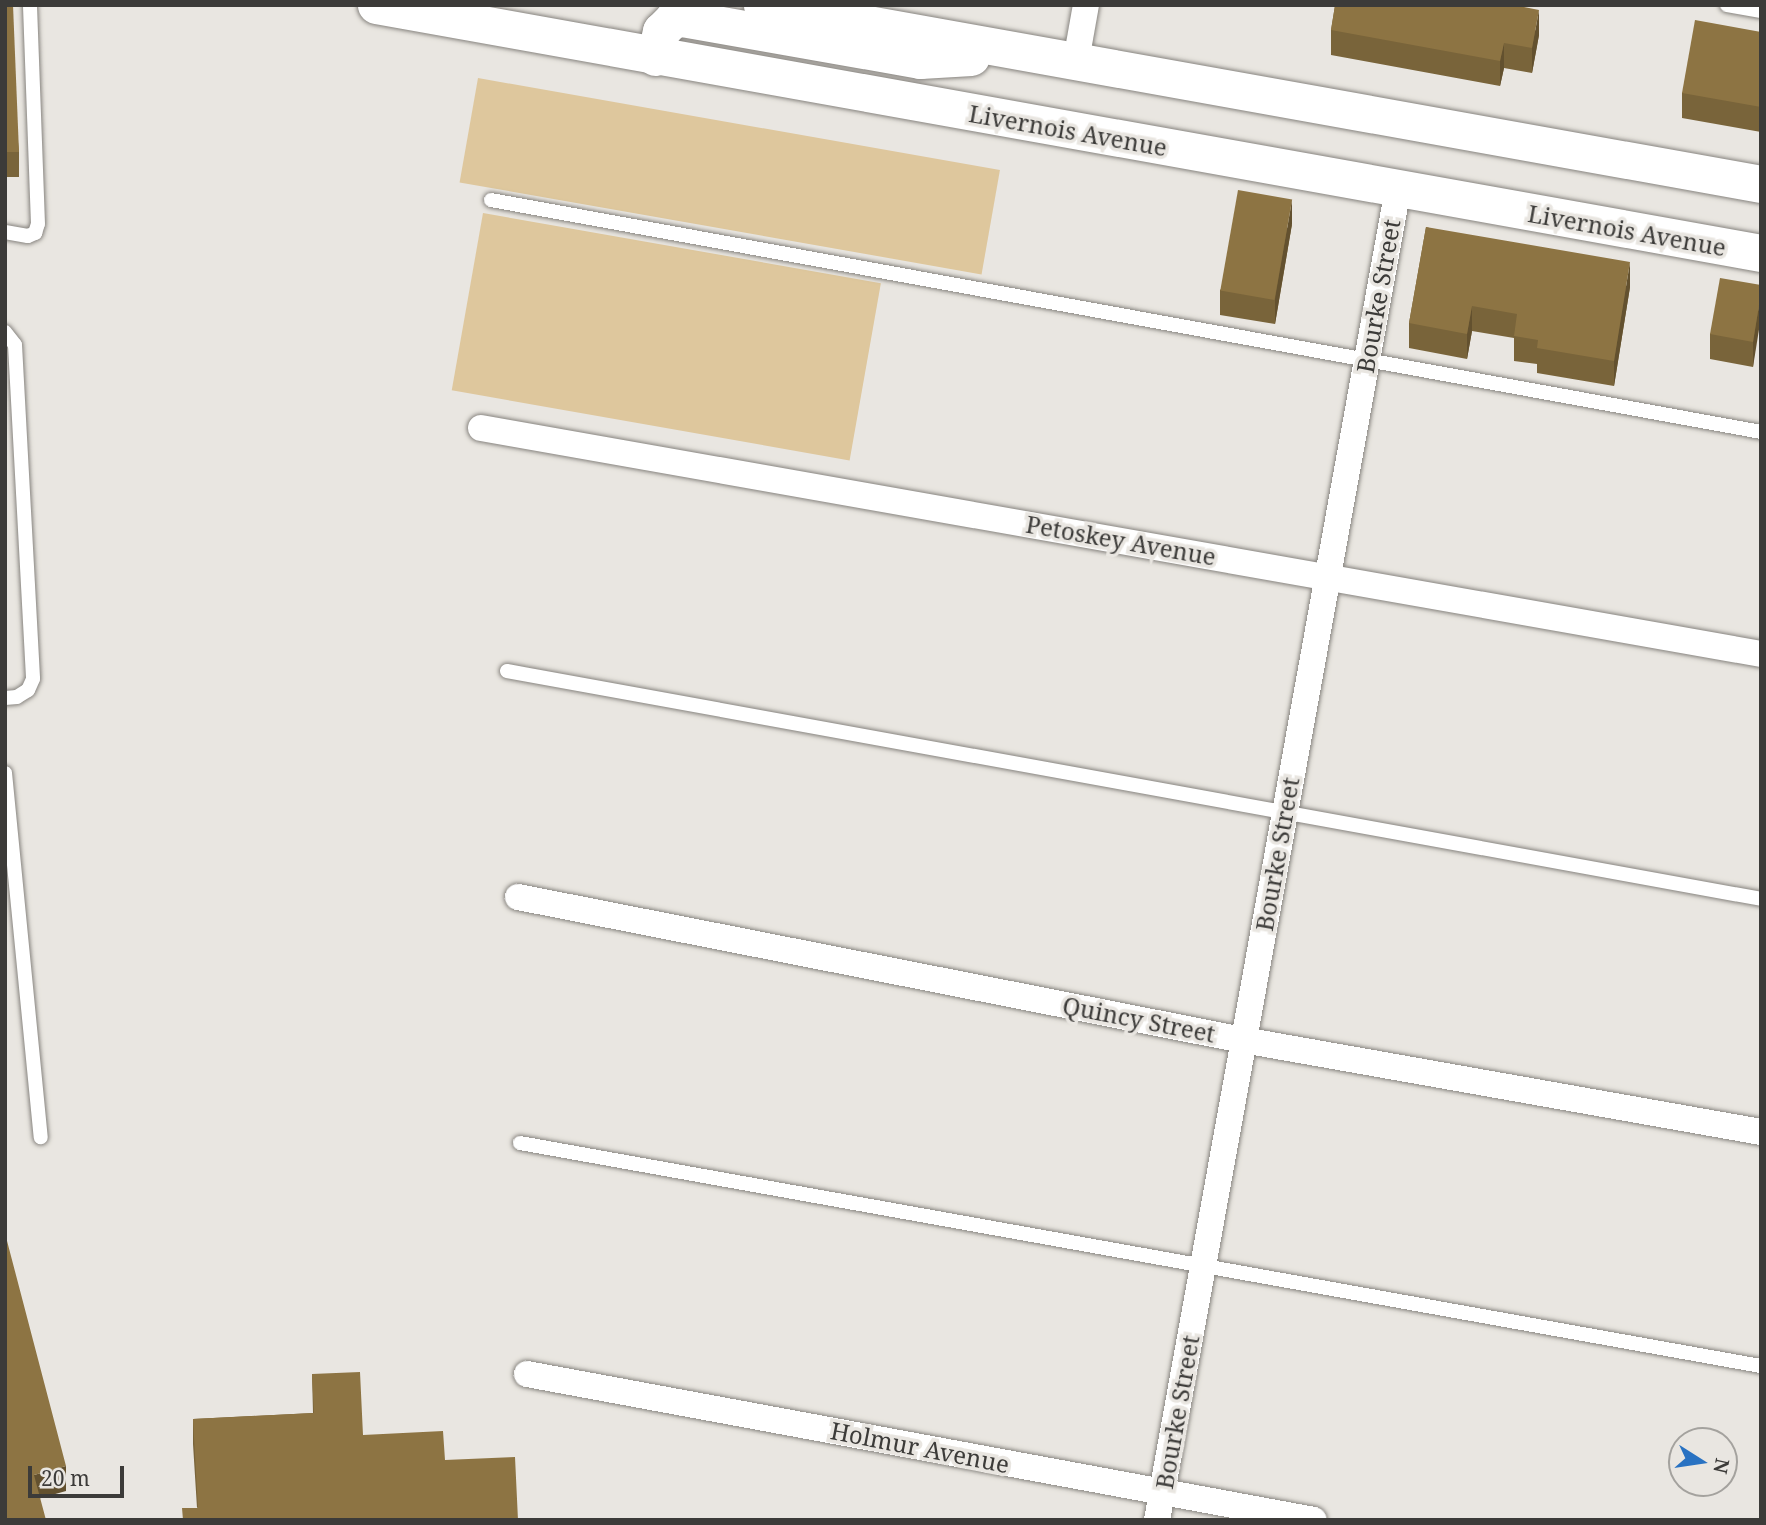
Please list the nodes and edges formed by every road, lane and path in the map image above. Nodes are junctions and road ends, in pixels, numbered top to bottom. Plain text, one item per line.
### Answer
1 (30, 5) edge
2 (376, 5) edge
3 (762, 5) edge
4 (1086, 5) edge
5 (1727, 5) edge
6 (1761, 11) edge
7 (1031, 53) junction
8 (655, 57) junction
9 (1076, 61) junction
10 (1761, 184) edge
11 (1398, 189) junction
12 (491, 200) dead end
13 (5, 232) edge
14 (1761, 253) edge
15 (5, 331) edge
16 (1366, 361) junction
17 (481, 428) dead end
18 (1761, 432) edge
19 (1327, 576) junction
20 (1761, 654) edge
21 (507, 671) dead end
22 (5, 698) edge
23 (5, 773) edge
24 (1284, 812) junction
25 (518, 897) dead end
26 (1761, 899) edge
27 (1243, 1040) junction
28 (1761, 1132) edge
29 (41, 1137) dead end
30 (520, 1143) dead end
31 (1203, 1267) junction
32 (1761, 1366) edge
33 (527, 1374) dead end
34 (1162, 1493) junction
35 (1157, 1520) edge
36 (1314, 1520) edge

1 - 13 lane
2 - 8 main road, Livernois Avenue
3 - 7 main road
4 - 9 street
5 - 6 lane
7 - 8 main road
7 - 9 main road
8 - 11 main road, Livernois Avenue
9 - 10 main road
11 - 14 main road, Livernois Avenue
11 - 16 street, Bourke Street
12 - 16 lane
15 - 22 lane
16 - 18 lane
16 - 19 street, Bourke Street
17 - 19 street, Petoskey Avenue
19 - 20 street, Petoskey Avenue
19 - 24 street, Bourke Street
21 - 24 lane
23 - 29 lane
24 - 26 lane
24 - 27 street, Bourke Street
25 - 27 street, Quincy Street
27 - 28 street, Quincy Street
27 - 31 street, Bourke Street
30 - 31 lane
31 - 32 lane
31 - 34 street, Bourke Street
33 - 34 street, Holmur Avenue
34 - 35 street, Bourke Street
34 - 36 street, Holmur Avenue

